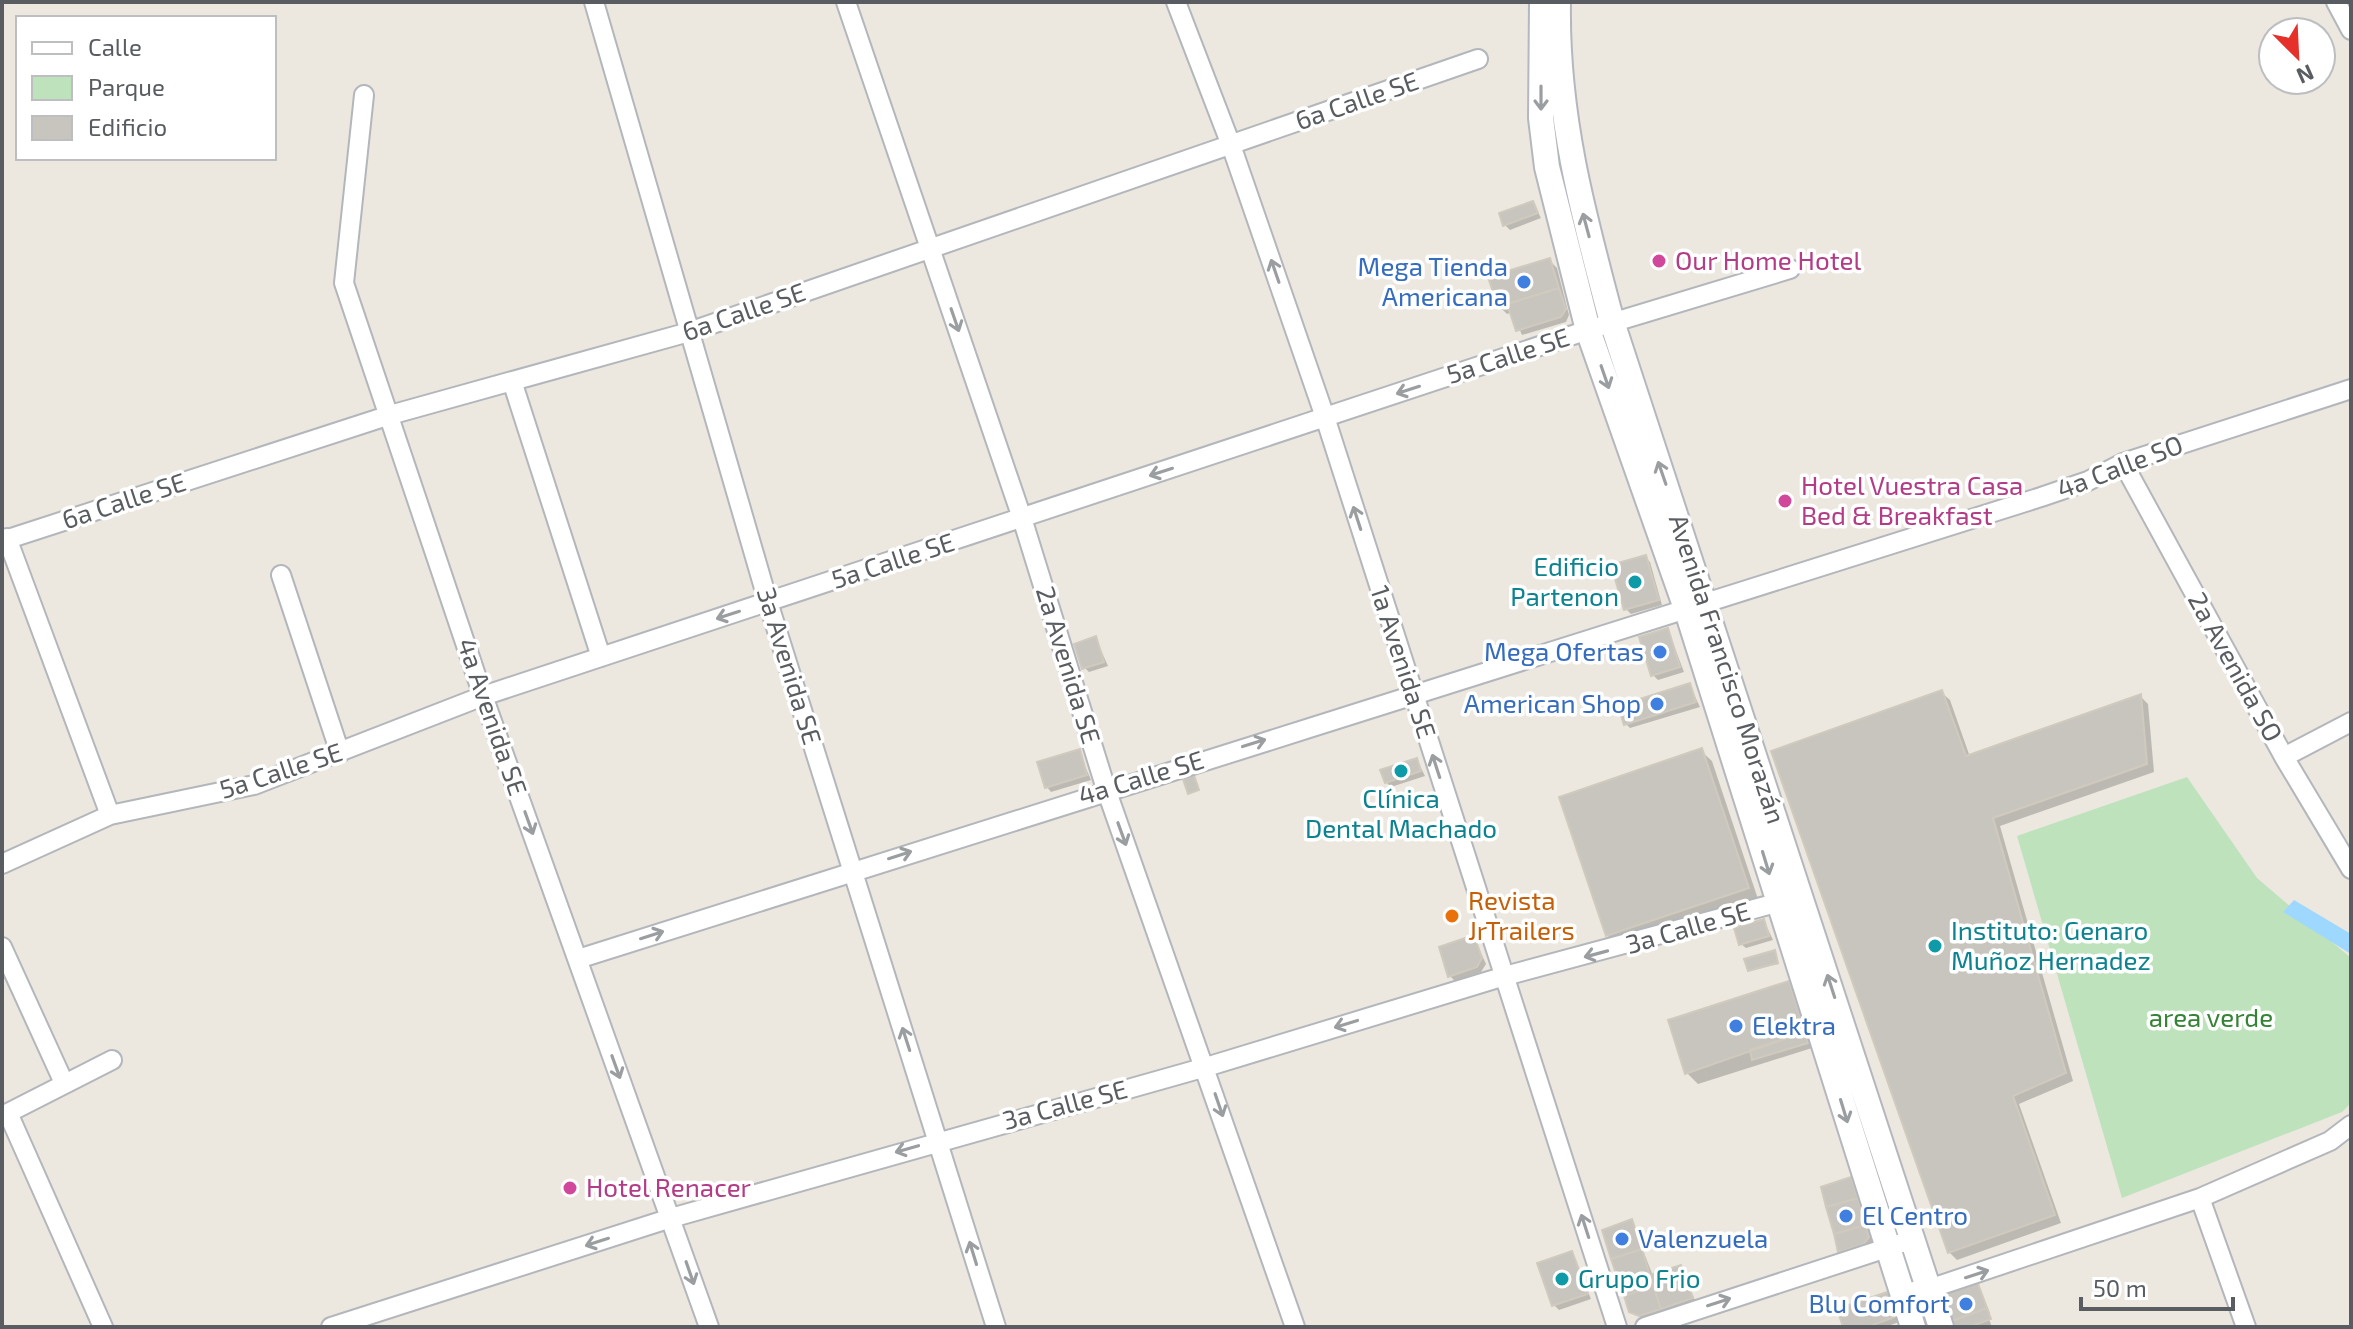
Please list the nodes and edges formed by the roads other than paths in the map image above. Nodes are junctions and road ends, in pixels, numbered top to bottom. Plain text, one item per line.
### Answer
1 (594, 2) edge
2 (846, 2) edge
3 (1176, 2) edge
4 (2336, 2) edge
5 (1550, 11) edge
6 (2351, 30) edge
7 (1478, 59) dead end
8 (364, 95) dead end
9 (1231, 145) junction
10 (930, 246) junction
11 (1790, 269) dead end
12 (1612, 322) junction
13 (1588, 330) junction
14 (689, 332) junction
15 (512, 381) junction
16 (2351, 389) edge
17 (390, 415) junction
18 (1325, 417) junction
19 (2123, 463) junction
20 (1022, 518) junction
21 (5, 540) edge
22 (281, 575) dead end
23 (768, 602) junction
24 (1697, 608) junction
25 (601, 657) junction
26 (1413, 694) junction
27 (483, 696) junction
28 (2351, 722) edge
29 (340, 753) junction
30 (2284, 757) junction
31 (1106, 789) junction
32 (110, 815) junction
33 (2, 864) edge
34 (2351, 869) edge
35 (852, 871) junction
36 (1802, 896) junction
37 (1779, 903) junction
38 (2, 947) edge
39 (578, 959) junction
40 (1505, 976) junction
41 (112, 1060) dead end
42 (1206, 1067) junction
43 (64, 1083) junction
44 (5, 1115) edge
45 (2351, 1125) edge
46 (938, 1140) junction
47 (2200, 1198) junction
48 (671, 1218) junction
49 (1911, 1240) junction
50 (1886, 1247) junction
51 (1929, 1289) junction
52 (1901, 1293) junction
53 (103, 1327) edge
54 (331, 1327) edge
55 (709, 1327) edge
56 (996, 1327) edge
57 (1295, 1327) edge
58 (1617, 1327) edge
59 (1645, 1327) edge
60 (1913, 1327) edge
61 (1941, 1327) edge
62 (2246, 1327) edge

1 - 14 street, 3a Avenida SE
2 - 10 street, 2a Avenida SE
3 - 9 street, 1a Avenida SE
4 - 6 street
12 -> 5 main road, Avenida Francisco Morazán
5 -> 13 main road, Avenida Francisco Morazán
7 - 9 street, 6a Calle SE
8 - 17 street, 4a Avenida SE
9 - 10 street, 6a Calle SE
18 -> 9 street, 1a Avenida SE
10 - 14 street, 6a Calle SE
10 -> 20 street, 2a Avenida SE
11 - 12 street, 5a Calle SE
12 - 13 street, 5a Calle SE
24 -> 12 main road, Avenida Francisco Morazán
13 -> 18 street, 5a Calle SE
13 -> 24 main road, Avenida Francisco Morazán
14 - 15 street, 6a Calle SE
14 - 23 street, 3a Avenida SE
15 - 17 street, 6a Calle SE
15 - 25 street
16 - 19 street, 4a Calle SO
17 - 21 street, 6a Calle SE
17 - 27 street, 4a Avenida SE
18 -> 20 street, 5a Calle SE
26 -> 18 street, 1a Avenida SE
19 - 24 street, 4a Calle SO
19 - 30 street, 2a Avenida SO
20 - 23 street, 5a Calle SE
20 - 31 street, 2a Avenida SE
21 - 32 street
22 - 29 street
23 -> 25 street, 5a Calle SE
23 - 35 street, 3a Avenida SE
24 - 26 street, 4a Calle SE
24 - 36 main road, Avenida Francisco Morazán
24 -> 37 main road, Avenida Francisco Morazán
25 - 27 street, 5a Calle SE
31 -> 26 street, 4a Calle SE
40 -> 26 street, 1a Avenida SE
27 - 29 street, 5a Calle SE
27 -> 39 street, 4a Avenida SE
28 - 30 street
29 - 32 street, 5a Calle SE
30 - 34 street, 2a Avenida SO
35 -> 31 street, 4a Calle SE
31 -> 42 street, 2a Avenida SE
32 - 33 street, 5a Calle SE
39 -> 35 street, 4a Calle SE
46 -> 35 street, 3a Avenida SE
36 - 37 street, 3a Calle SE
49 -> 36 main road, Avenida Francisco Morazán
37 -> 40 street, 3a Calle SE
37 -> 50 main road, Avenida Francisco Morazán
38 - 43 street
39 -> 48 street, 4a Avenida SE
40 -> 42 street, 3a Calle SE
58 -> 40 street, 1a Avenida SE
41 - 43 street
42 - 46 street, 3a Calle SE
42 -> 57 street, 2a Avenida SE
43 - 44 street
44 - 53 street
45 - 47 street
46 -> 48 street, 3a Calle SE
56 -> 46 street, 3a Avenida SE
51 -> 47 street
47 - 62 street
48 -> 54 street, 3a Calle SE
48 -> 55 street, 4a Avenida SE
49 - 50 street
49 - 51 main road, Avenida Francisco Morazán
50 - 52 main road, Avenida Francisco Morazán
59 -> 50 street
51 - 52 street
51 - 61 main road, Avenida Francisco Morazán
52 - 60 main road, Avenida Francisco Morazán

